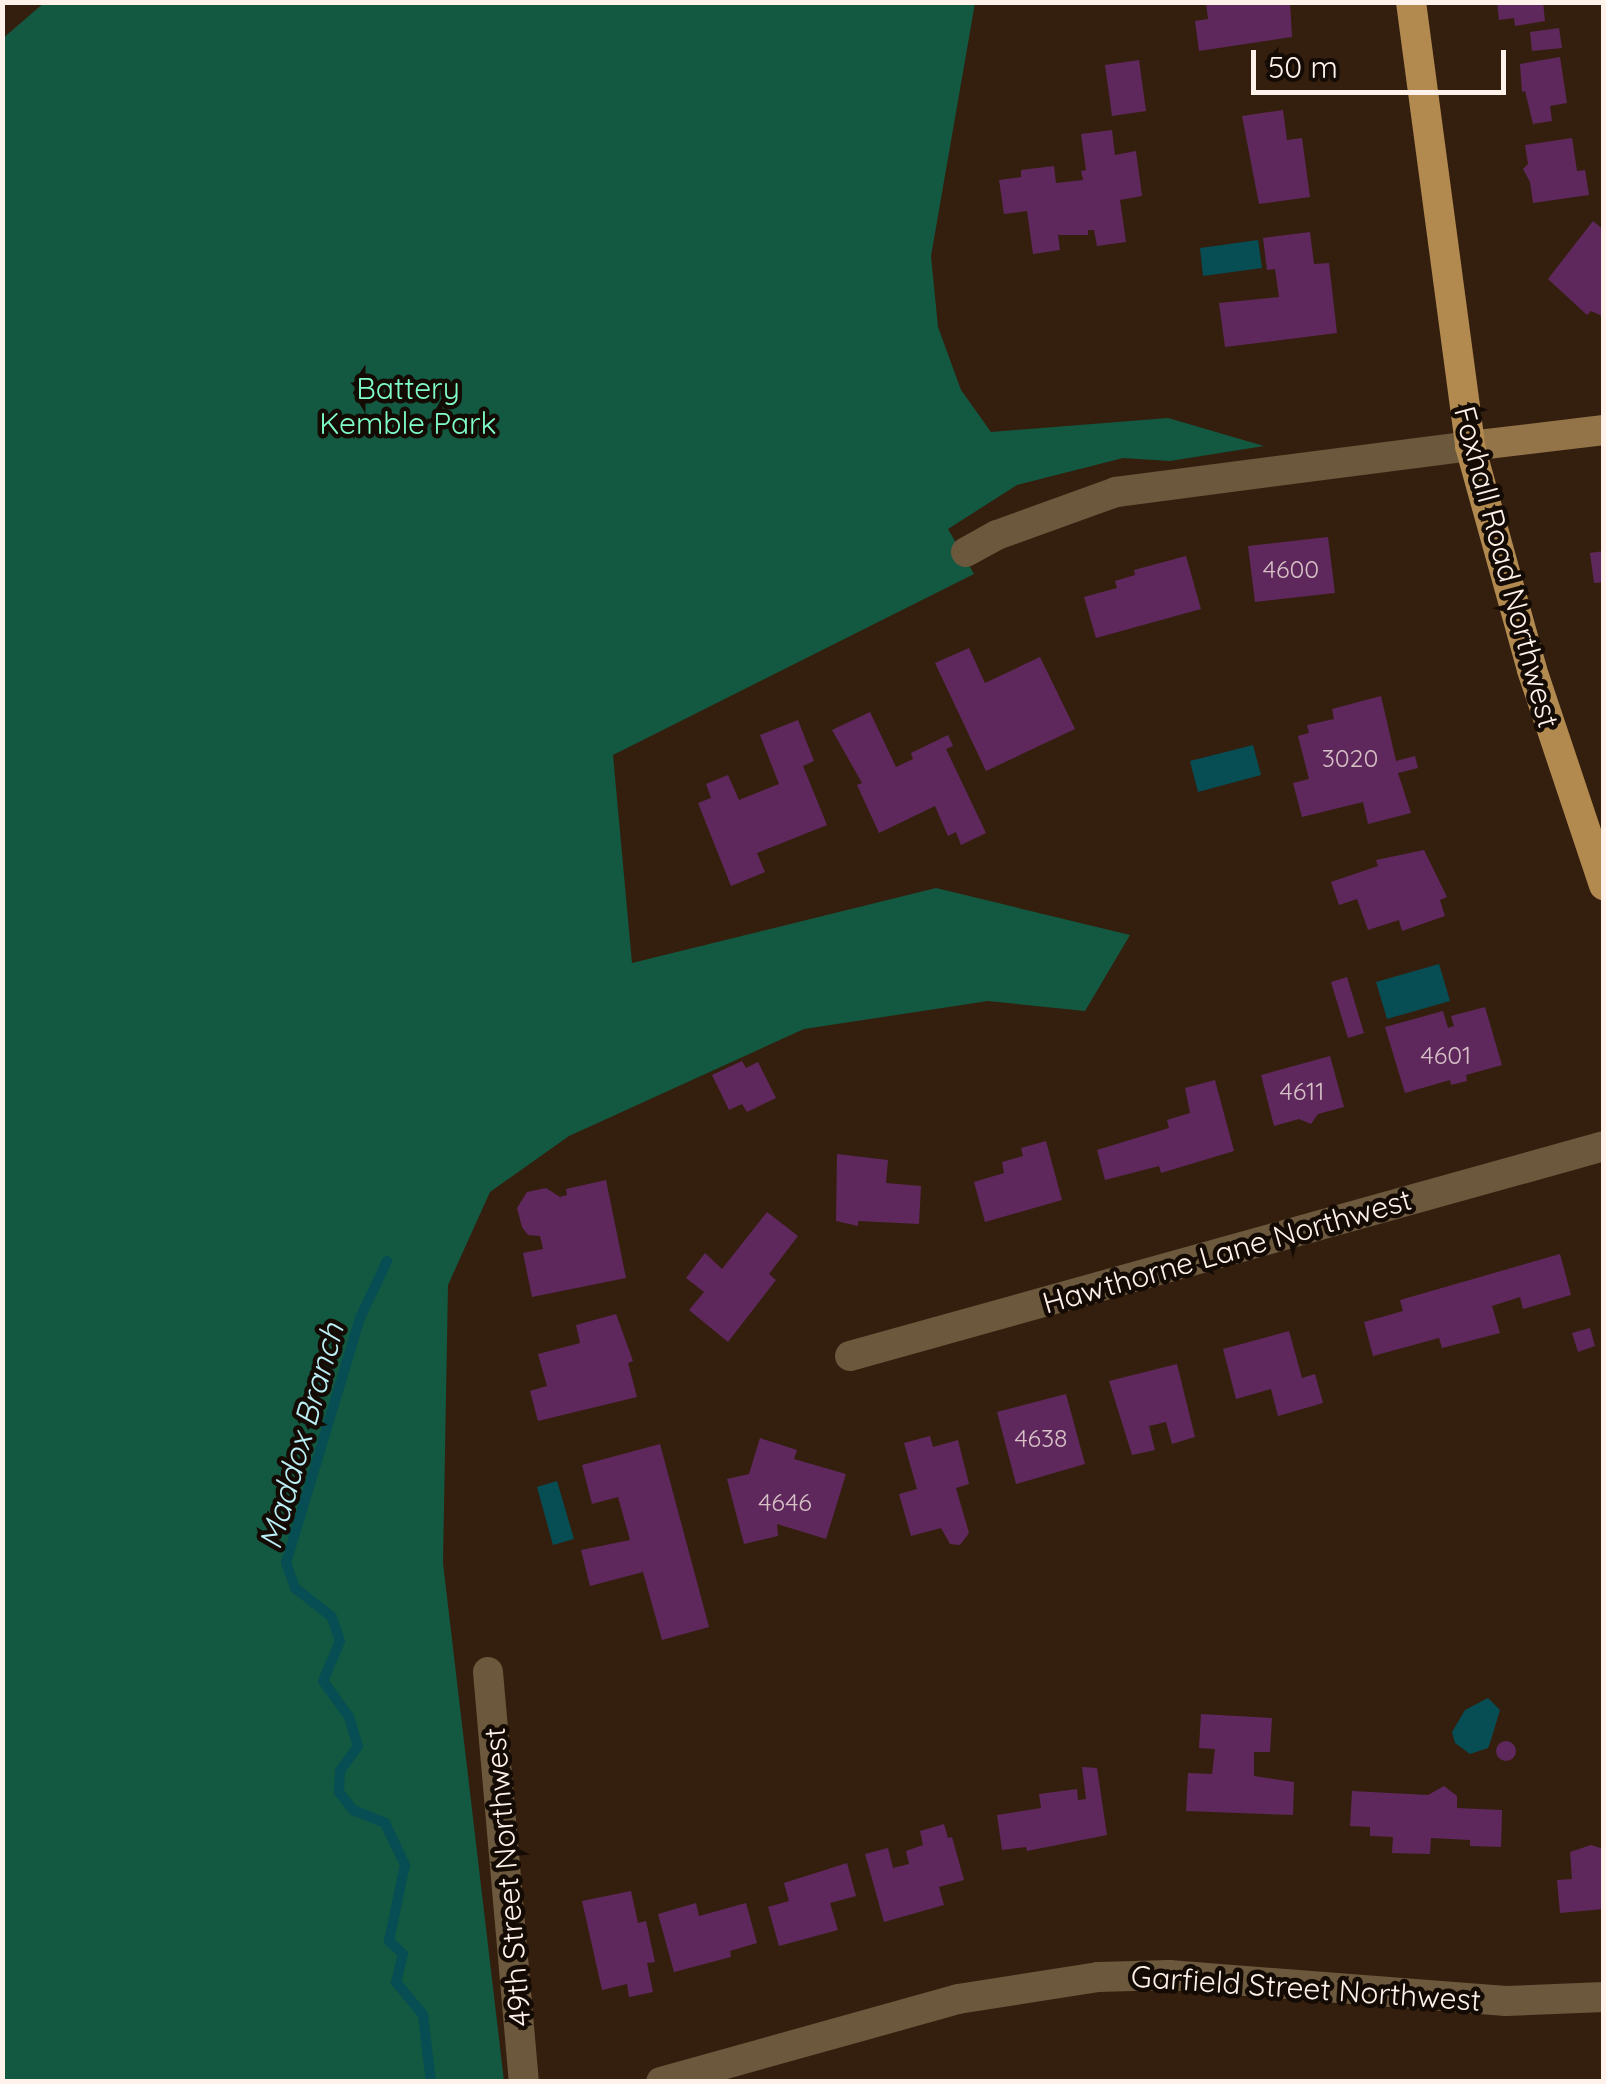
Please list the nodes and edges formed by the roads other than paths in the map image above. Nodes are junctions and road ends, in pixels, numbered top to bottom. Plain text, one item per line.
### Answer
1 (1411, 2) edge
2 (1604, 430) edge
3 (1470, 446) junction
4 (966, 552) dead end
5 (1604, 885) edge
6 (1604, 1146) edge
7 (850, 1356) dead end
8 (488, 1672) dead end
9 (1604, 1997) edge
10 (524, 2082) edge
11 (662, 2082) edge

1 - 3 main road, Foxhall Road Northwest
2 - 3 street
3 - 4 street
3 - 5 main road, Foxhall Road Northwest
6 - 7 street, Hawthorne Lane Northwest
8 - 10 street, 49th Street Northwest
9 - 11 street, Garfield Street Northwest

